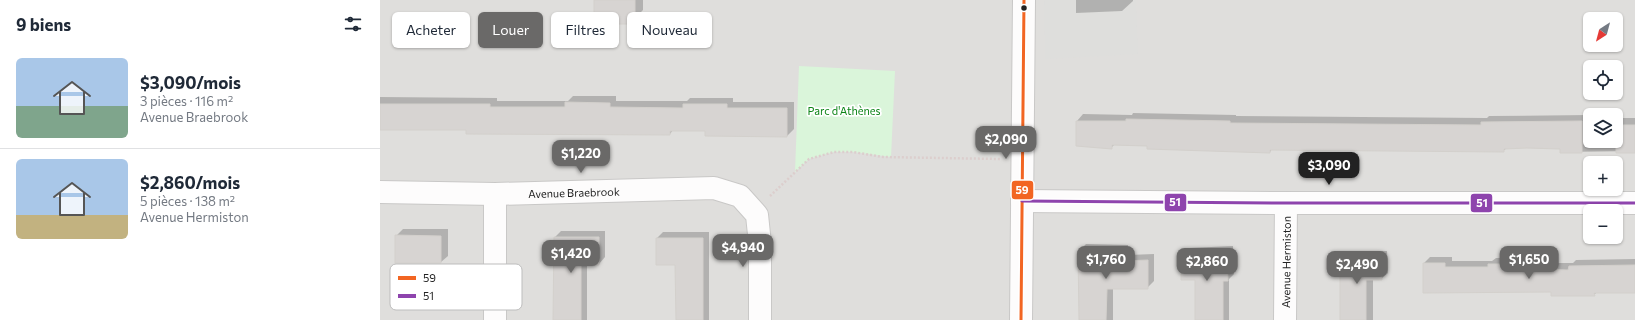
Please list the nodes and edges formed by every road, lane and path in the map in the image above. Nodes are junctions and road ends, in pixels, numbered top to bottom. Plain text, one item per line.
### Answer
1 (1024, 0) edge
2 (1005, 159) dead end
3 (380, 192) edge
4 (495, 194) junction
5 (1022, 201) junction
6 (1635, 203) edge
7 (1286, 204) junction
8 (762, 207) junction
9 (495, 264) edge
10 (760, 320) edge
11 (1021, 320) edge
12 (1285, 320) edge

1 - 5 street
2 - 8 path
3 - 4 street, Avenue Braebrook
4 - 8 street, Avenue Braebrook
4 - 9 street
5 - 7 street
5 - 11 street
6 - 7 street
7 - 12 street, Avenue Hermiston
8 - 10 street

